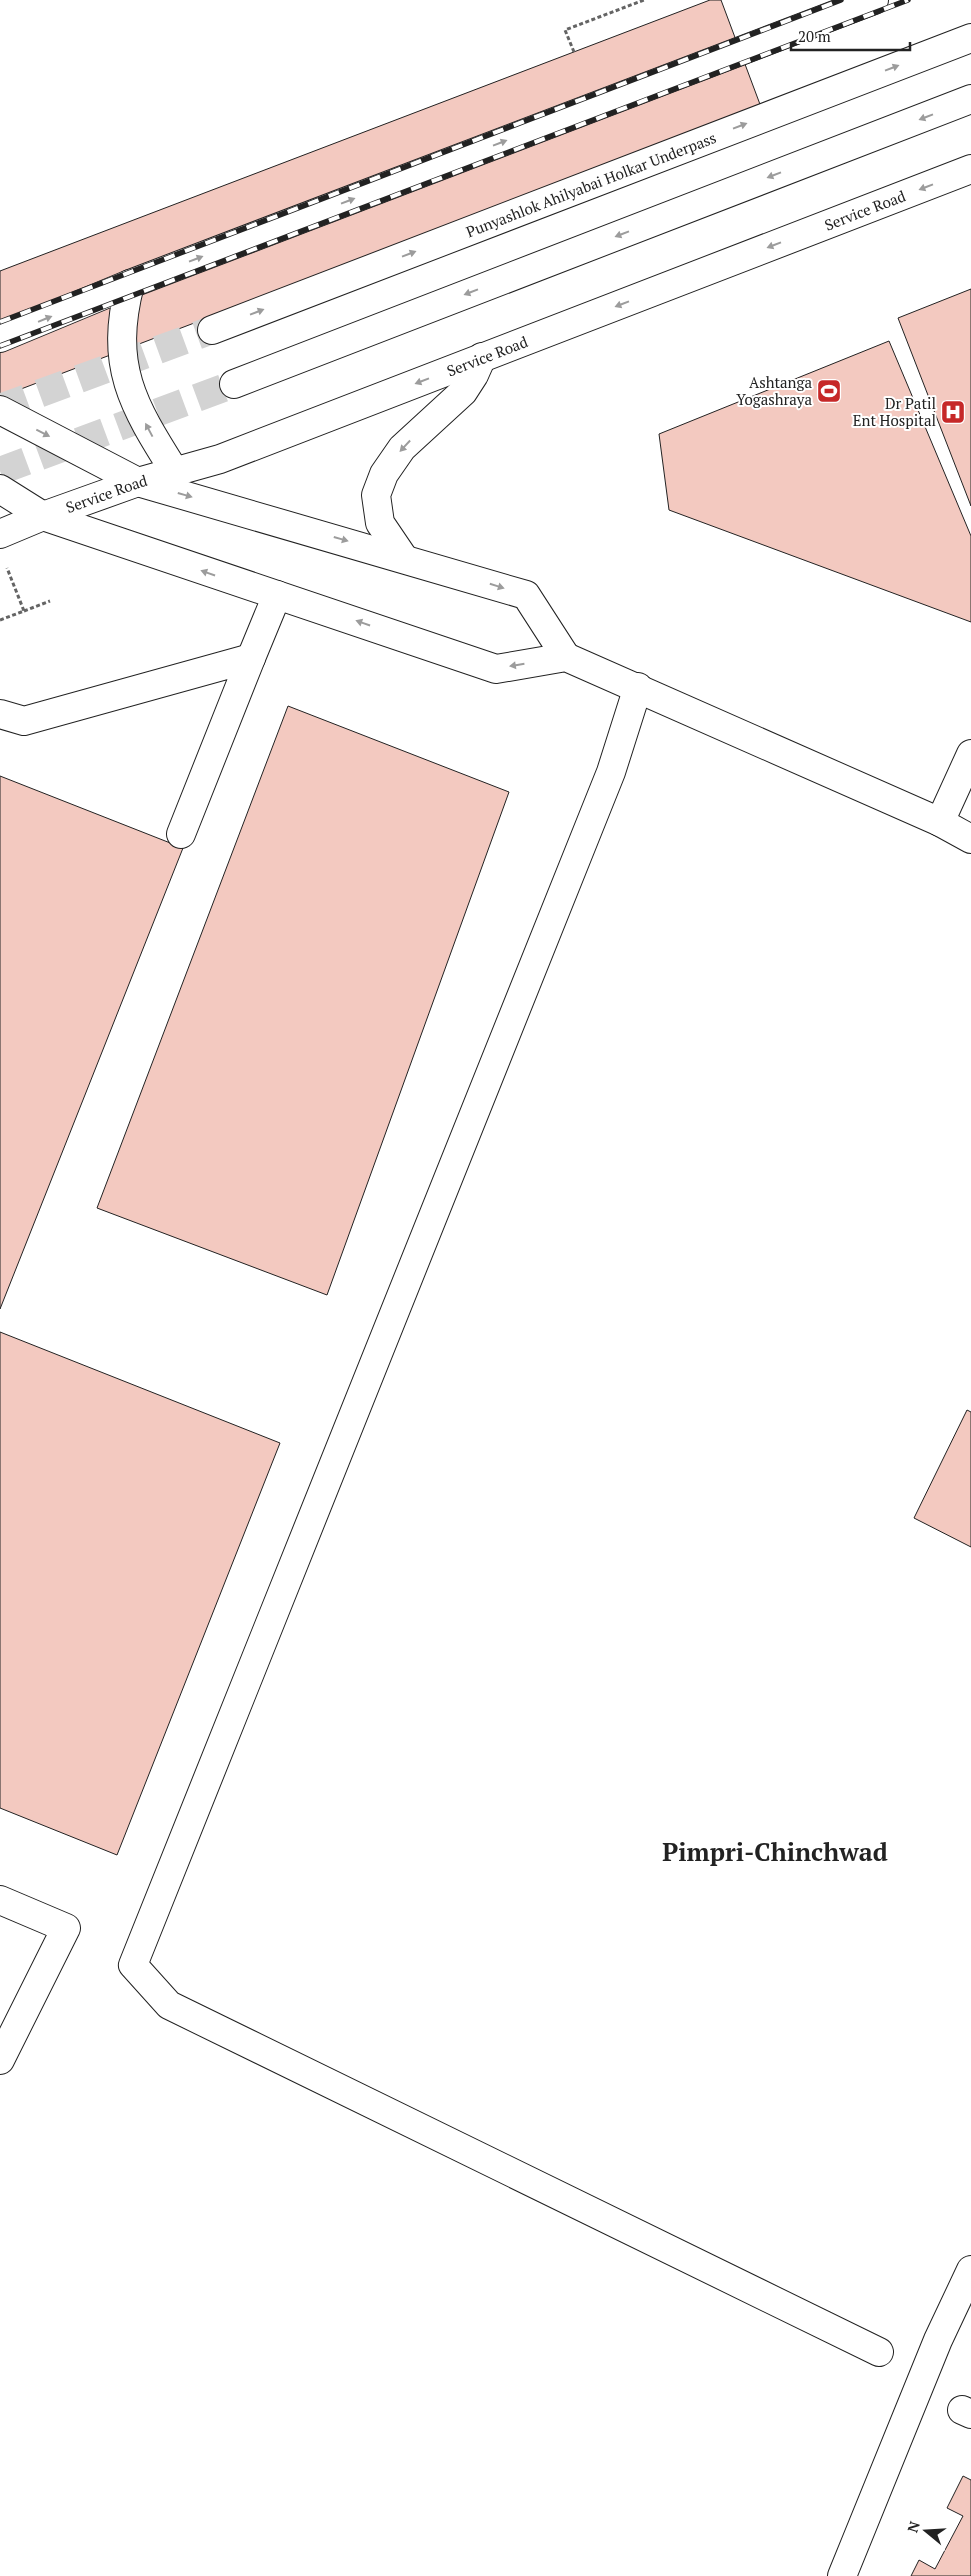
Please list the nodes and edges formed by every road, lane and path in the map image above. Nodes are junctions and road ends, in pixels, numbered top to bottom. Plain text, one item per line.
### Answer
1 (644, 0) edge
2 (874, 0) edge
3 (971, 38) edge
4 (574, 52) dead end
5 (971, 99) edge
6 (971, 169) edge
7 (130, 284) junction
8 (212, 330) tunnel mouth
9 (0, 338) edge
10 (482, 357) junction
11 (234, 384) tunnel mouth
12 (0, 410) edge
13 (175, 472) junction
14 (138, 482) junction
15 (0, 490) edge
16 (43, 516) junction
17 (0, 534) edge
18 (404, 557) junction
19 (7, 567) dead end
20 (278, 595) junction
21 (50, 601) dead end
22 (24, 611) junction
23 (0, 620) edge
24 (566, 657) junction
25 (251, 658) junction
26 (638, 688) junction
27 (0, 714) edge
28 (971, 754) edge
29 (940, 822) junction
30 (181, 834) dead end
31 (971, 839) edge
32 (0, 1900) edge
33 (0, 2060) edge
34 (971, 2270) edge
35 (879, 2352) dead end
36 (842, 2576) edge

1 - 4 path
7 -> 2 main road
8 -> 3 main road, Punyashlok Ahilyabai Holkar Underpass
5 -> 11 main road
6 -> 10 main road, Service Road
9 -> 7 main road
13 -> 7 main road
10 -> 13 main road, Service Road
10 -> 18 main road
12 -> 14 main road
13 - 14 main road, Service Road
14 - 16 main road, Service Road
14 -> 18 main road
15 - 16 main road
16 - 17 main road, Service Road
20 -> 16 main road
18 -> 24 main road
19 - 22 path
24 -> 20 main road
20 - 25 main road
21 - 22 path
22 - 23 path
24 - 26 main road
25 - 27 main road
25 - 30 main road
26 - 29 main road
26 - 35 main road
28 - 29 main road
29 - 31 main road
32 - 33 main road
34 - 36 main road

